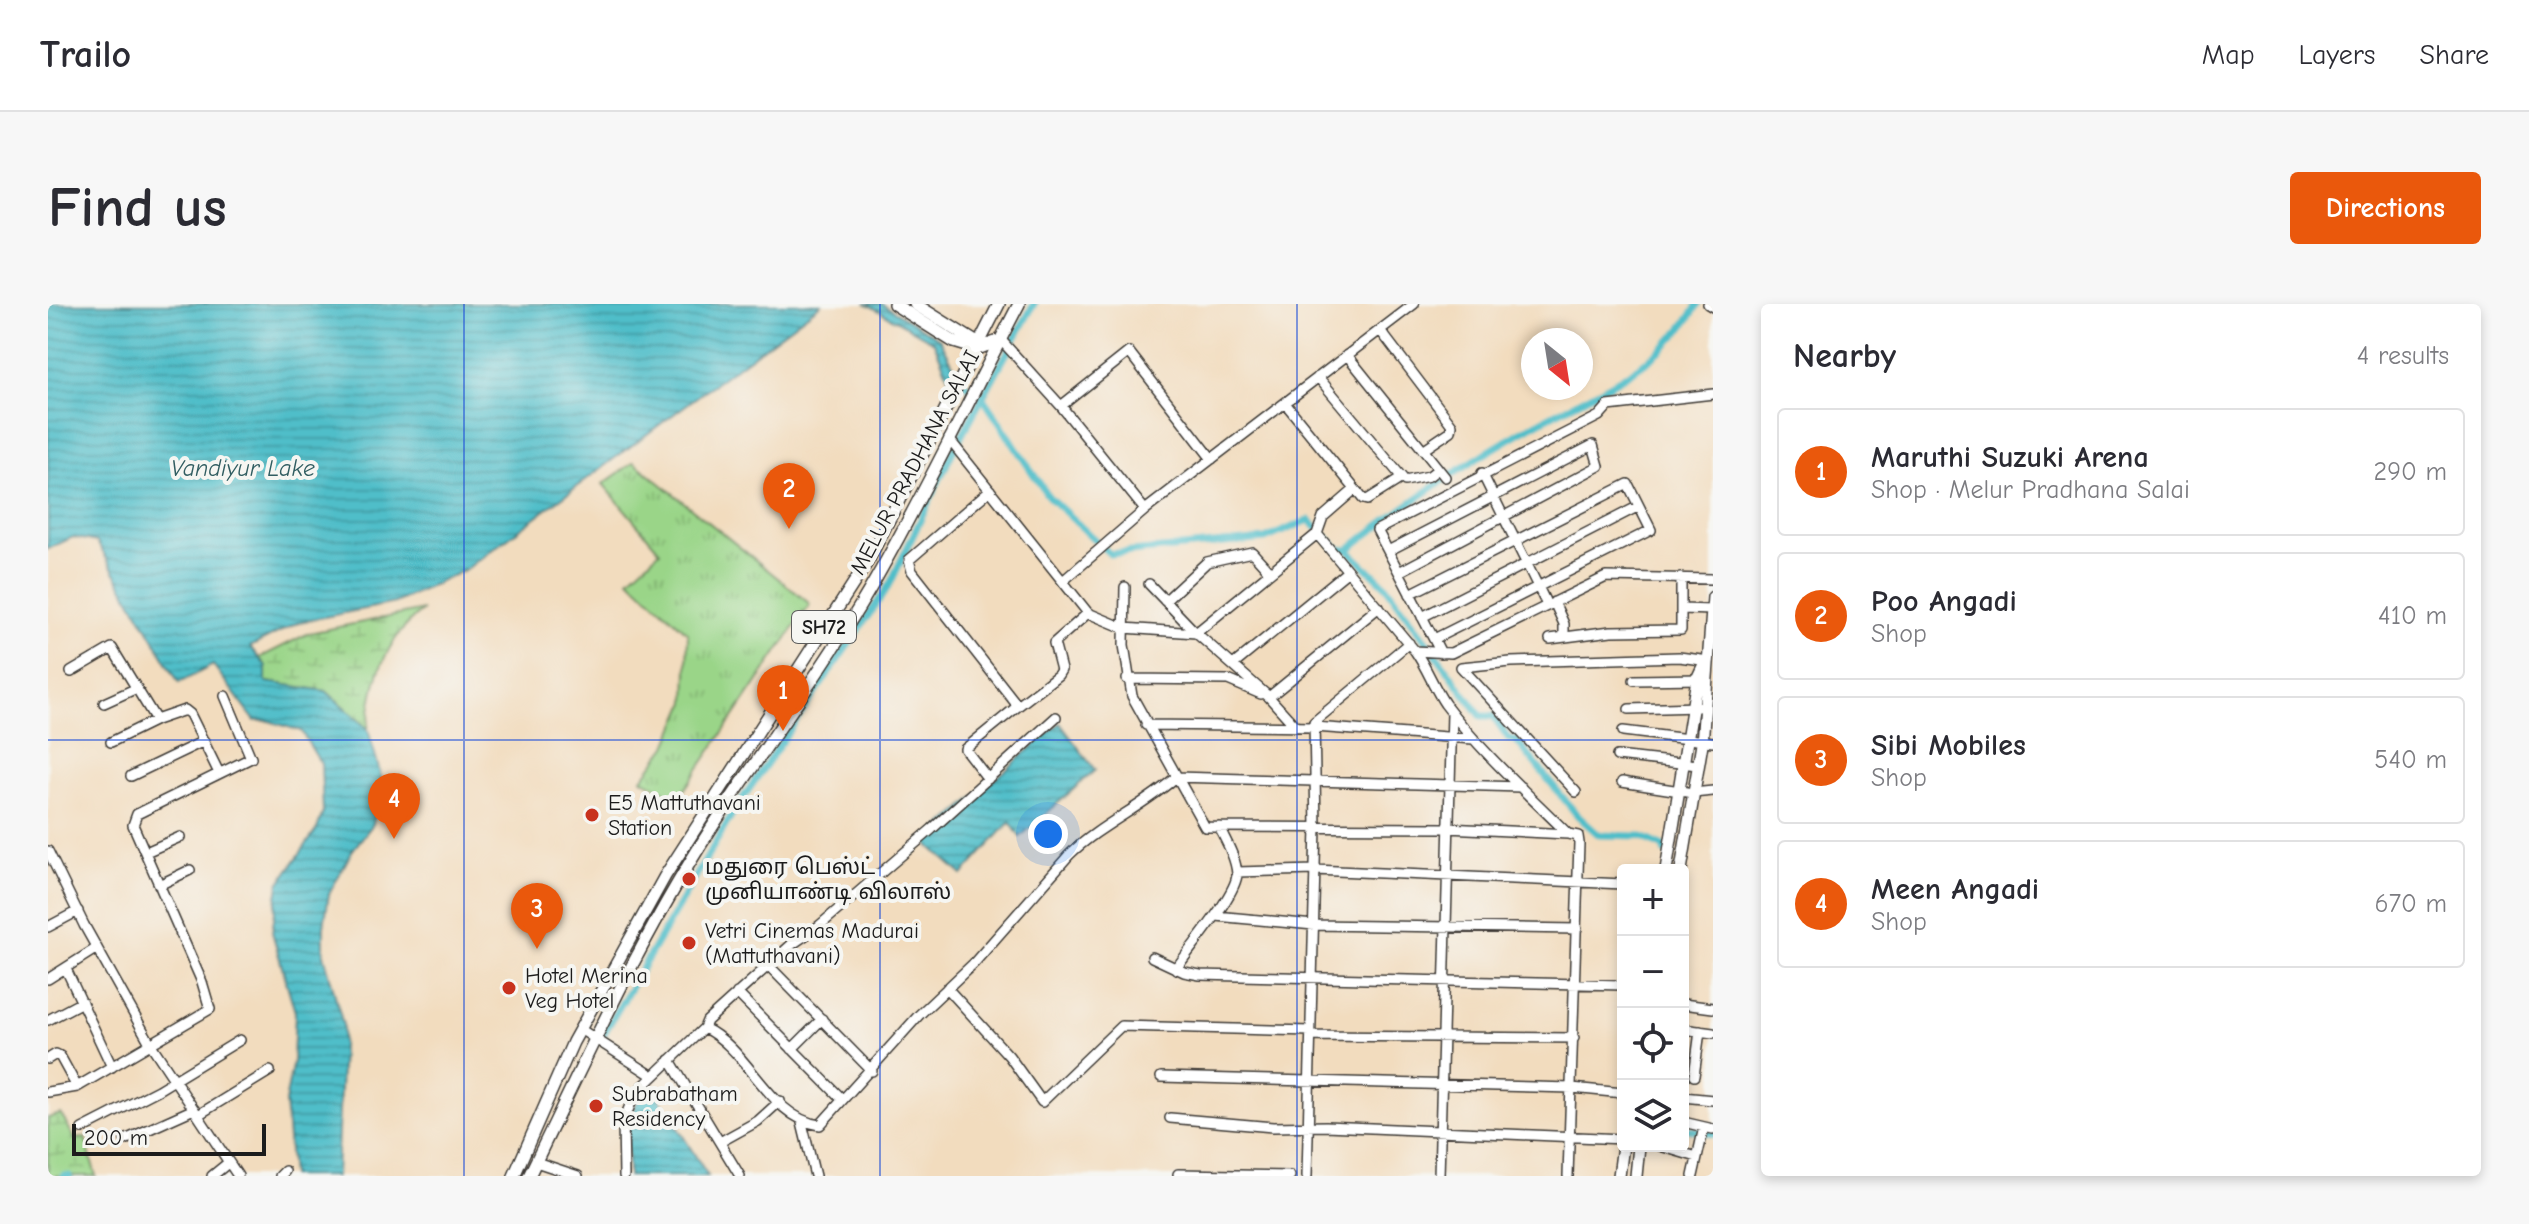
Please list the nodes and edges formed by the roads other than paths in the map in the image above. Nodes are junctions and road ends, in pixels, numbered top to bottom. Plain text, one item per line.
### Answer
1 (894, 304) edge
2 (915, 304) edge
3 (999, 304) edge
4 (1019, 304) edge
5 (1414, 304) edge
6 (1708, 304) edge
7 (1713, 307) edge
8 (989, 324) junction
9 (1380, 330) junction
10 (958, 337) junction
11 (1003, 341) junction
12 (980, 346) junction
13 (1347, 355) junction
14 (986, 369) junction
15 (963, 377) junction
16 (1318, 377) junction
17 (1713, 394) edge
18 (1285, 403) junction
19 (1061, 406) junction
20 (953, 443) junction
21 (1423, 450) junction
22 (1212, 459) junction
23 (1482, 473) junction
24 (1402, 478) junction
25 (990, 490) junction
26 (1354, 490) junction
27 (1493, 494) junction
28 (1639, 506) junction
29 (1145, 510) junction
30 (1504, 517) junction
31 (1319, 529) junction
32 (1515, 539) junction
33 (1388, 551) junction
34 (1527, 562) junction
35 (1348, 571) junction
36 (1270, 572) junction
37 (1399, 572) junction
38 (1681, 578) junction
39 (1713, 579) edge
40 (1063, 581) junction
41 (1149, 584) dead end
42 (1538, 586) junction
43 (1125, 587) dead end
44 (1410, 594) junction
45 (1713, 597) edge
46 (1165, 601) junction
47 (1550, 603) junction
48 (1379, 607) junction
49 (1681, 609) junction
50 (1712, 610) edge
51 (1088, 613) junction
52 (1422, 617) junction
53 (1124, 628) junction
54 (1196, 633) junction
55 (1564, 636) junction
56 (1434, 639) junction
57 (1550, 639) dead end
58 (1412, 647) junction
59 (1435, 653) junction
60 (1709, 661) edge
61 (1233, 665) junction
62 (71, 672) dead end
63 (1703, 678) junction
64 (1127, 679) junction
65 (1634, 680) dead end
66 (137, 688) junction
67 (225, 696) dead end
68 (1269, 697) junction
69 (104, 703) dead end
70 (1018, 706) junction
71 (1699, 707) junction
72 (1629, 709) dead end
73 (1452, 713) junction
74 (1056, 717) dead end
75 (156, 720) junction
76 (1146, 725) junction
77 (1296, 727) junction
78 (1315, 727) junction
79 (1623, 731) dead end
80 (1451, 737) junction
81 (1473, 739) junction
82 (1689, 739) junction
83 (204, 741) junction
84 (111, 742) dead end
85 (1708, 743) edge
86 (1617, 756) dead end
87 (1684, 763) junction
88 (1698, 765) junction
89 (219, 773) junction
90 (131, 776) dead end
91 (1176, 777) junction
92 (988, 779) junction
93 (1317, 779) junction
94 (1622, 782) dead end
95 (1448, 784) junction
96 (1521, 787) junction
97 (1687, 791) junction
98 (1713, 791) edge
99 (1576, 792) dead end
100 (1219, 827) junction
101 (1316, 827) junction
102 (1447, 828) junction
103 (1674, 830) junction
104 (1687, 833) junction
105 (1568, 834) junction
106 (180, 837) dead end
107 (48, 851) edge
108 (146, 852) junction
109 (1667, 864) edge
110 (1682, 864) edge
111 (190, 870) dead end
112 (1315, 870) junction
113 (1237, 872) junction
114 (1448, 876) junction
115 (1577, 884) junction
116 (1617, 884) edge
117 (159, 885) junction
118 (78, 911) junction
119 (1216, 916) junction
120 (1314, 925) junction
121 (1446, 926) junction
122 (48, 927) edge
123 (1577, 929) junction
124 (97, 948) junction
125 (1152, 957) dead end
126 (770, 967) junction
127 (66, 969) junction
128 (1176, 969) junction
129 (1313, 977) junction
130 (48, 979) edge
131 (1445, 980) junction
132 (1576, 985) junction
133 (1617, 985) edge
134 (947, 988) junction
135 (737, 993) junction
136 (82, 1002) junction
137 (1689, 1005) edge
138 (1713, 1008) edge
139 (822, 1019) junction
140 (48, 1020) edge
141 (704, 1028) junction
142 (580, 1029) junction
143 (1689, 1030) edge
144 (1700, 1031) junction
145 (1713, 1033) edge
146 (1311, 1034) junction
147 (1443, 1037) junction
148 (592, 1038) junction
149 (1574, 1038) junction
150 (240, 1040) dead end
151 (150, 1043) junction
152 (792, 1049) junction
153 (48, 1059) edge
154 (670, 1060) junction
155 (112, 1067) junction
156 (270, 1071) dead end
157 (872, 1071) junction
158 (653, 1076) junction
159 (1694, 1076) dead end
160 (1161, 1077) dead end
161 (174, 1080) junction
162 (1310, 1082) junction
163 (1440, 1085) junction
164 (77, 1087) junction
165 (1572, 1088) junction
166 (48, 1092) edge
167 (1617, 1092) edge
168 (1689, 1098) edge
169 (842, 1099) junction
170 (1713, 1100) edge
171 (780, 1101) junction
172 (196, 1112) junction
173 (1170, 1118) dead end
174 (802, 1123) junction
175 (1308, 1127) junction
176 (1708, 1128) edge
177 (82, 1129) dead end
178 (1439, 1132) junction
179 (1570, 1136) junction
180 (125, 1140) dead end
181 (1617, 1141) edge
182 (720, 1142) junction
183 (1622, 1152) edge
184 (1638, 1152) edge
185 (1680, 1152) edge
186 (1697, 1157) junction
187 (536, 1162) junction
188 (228, 1163) junction
189 (1178, 1174) dead end
190 (212, 1176) edge
191 (238, 1176) edge
192 (514, 1176) edge
193 (529, 1176) edge
194 (578, 1176) edge
195 (624, 1176) edge
196 (740, 1176) edge
197 (815, 1176) edge
198 (1290, 1176) edge
199 (1307, 1176) edge
200 (1439, 1176) edge
201 (1568, 1176) edge
202 (1619, 1176) edge
203 (1636, 1176) edge
204 (1693, 1176) edge

1 - 10 main road
2 - 10 main road
3 - 8 main road, MELUR PRADHANA SALAI / SH72
4 - 11 main road, MELUR PRADHANA SALAI / SH72
5 - 9 street
6 - 7 street
8 - 10 main road
8 - 12 main road, MELUR PRADHANA SALAI / SH72
9 - 13 street
9 - 21 street
10 - 12 main road
10 - 15 main road
11 - 12 main road
11 - 14 main road, MELUR PRADHANA SALAI / SH72
11 - 19 street
12 - 14 main road
12 - 15 main road, MELUR PRADHANA SALAI / SH72
13 - 16 street
13 - 21 street
14 - 20 main road, MELUR PRADHANA SALAI / SH72
15 - 142 main road, MELUR PRADHANA SALAI / SH72
16 - 18 street
16 - 24 street
17 - 23 street
18 - 22 street
18 - 26 street
19 - 22 street
19 - 29 street
20 - 25 street
20 - 148 main road, MELUR PRADHANA SALAI / SH72
21 - 24 street
22 - 29 street
23 - 27 street
23 - 33 street
24 - 26 street
25 - 40 street
25 - 70 street
26 - 31 street
27 - 30 street
27 - 30 street
27 - 33 street
28 - 32 street
28 - 34 street
28 - 42 street
29 - 40 street
30 - 32 street
30 - 37 street
31 - 35 street
31 - 36 street
32 - 34 street
32 - 44 street
33 - 37 street
34 - 42 street
34 - 52 street
35 - 48 street
35 - 61 street
36 - 46 street
36 - 54 street
37 - 44 street
38 - 39 street
38 - 47 street
38 - 49 street
40 - 51 street
41 - 46 street
42 - 47 street
42 - 56 street
43 - 53 street
44 - 52 street
45 - 50 main road
46 - 54 street
47 - 55 street
47 - 59 street
48 - 58 street
48 - 68 street
49 - 50 street
49 - 55 street
50 - 60 main road
51 - 53 street
51 - 70 street
52 - 56 street
53 - 54 street
53 - 64 street
54 - 61 street
55 - 57 street
56 - 59 street
58 - 59 street
58 - 73 street
58 - 78 street
60 - 63 main road
60 - 99 street
61 - 68 street
62 - 66 street
63 - 65 street
63 - 71 main road
64 - 68 street
64 - 76 street
66 - 69 street
66 - 75 street
67 - 89 street
68 - 77 street
70 - 92 street
71 - 72 street
71 - 82 main road
71 - 85 main road
73 - 80 street
73 - 81 street
74 - 92 street
75 - 83 street
75 - 84 street
76 - 77 street
76 - 91 street
77 - 78 street
78 - 80 street
78 - 93 street
79 - 82 street
80 - 81 street
80 - 95 street
81 - 96 street
82 - 85 street
82 - 87 main road
83 - 89 street
83 - 90 street
85 - 88 main road
86 - 87 street
87 - 88 street
87 - 97 main road
88 - 97 main road
89 - 108 street
91 - 93 street
91 - 100 street
91 - 134 street
92 - 126 street
93 - 95 street
93 - 101 street
94 - 97 street
95 - 96 street
95 - 102 street
96 - 105 street
97 - 98 street
97 - 103 main road
97 - 104 main road
100 - 101 street
100 - 113 street
101 - 102 street
101 - 112 street
102 - 105 street
102 - 114 street
103 - 104 main road
103 - 109 main road
104 - 110 main road
105 - 115 street
106 - 108 street
107 - 118 street
108 - 117 street
111 - 117 street
112 - 113 street
112 - 114 street
112 - 120 street
113 - 119 street
114 - 115 street
114 - 121 street
115 - 116 street
115 - 123 street
117 - 151 street
118 - 122 street
118 - 124 street
119 - 120 street
119 - 128 street
120 - 121 street
120 - 129 street
121 - 123 street
121 - 131 street
123 - 132 street
124 - 127 street
124 - 151 street
125 - 128 street
126 - 135 street
126 - 139 street
127 - 130 street
127 - 136 street
128 - 129 street
129 - 131 street
129 - 146 street
131 - 132 street
131 - 147 street
132 - 133 street
132 - 149 street
134 - 146 street
134 - 157 street
135 - 141 street
135 - 152 street
136 - 140 street
136 - 155 street
137 - 138 street
139 - 152 street
139 - 157 street
141 - 154 street
141 - 171 street
142 - 148 street
142 - 192 main road, MELUR PRADHANA SALAI / SH72
143 - 144 street
144 - 145 street
144 - 159 street
146 - 147 street
146 - 162 street
147 - 149 street
147 - 163 street
148 - 158 street
148 - 187 main road, MELUR PRADHANA SALAI / SH72
149 - 165 street
150 - 161 street
151 - 155 street
151 - 161 street
152 - 169 street
153 - 164 street
154 - 158 street
154 - 182 street
155 - 164 street
156 - 172 street
157 - 169 street
158 - 195 street
160 - 162 street
161 - 172 street
161 - 177 street
162 - 163 street
162 - 175 street
163 - 165 street
163 - 178 street
164 - 166 street
165 - 167 street
165 - 179 street
168 - 170 street
169 - 174 street
171 - 174 street
171 - 182 street
172 - 180 street
172 - 188 street
173 - 175 street
174 - 197 street
175 - 178 street
175 - 199 street
176 - 186 street
178 - 179 street
178 - 200 street
179 - 181 street
179 - 201 street
182 - 196 street
183 - 202 main road
184 - 203 main road
185 - 186 street
186 - 204 street
187 - 193 main road, MELUR PRADHANA SALAI / SH72
187 - 194 street
188 - 190 street
188 - 191 street
189 - 198 street

